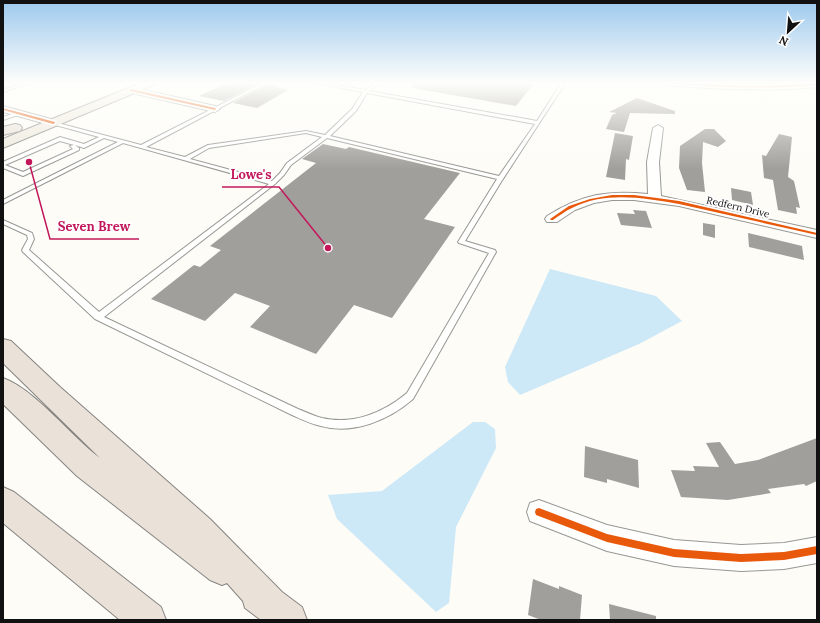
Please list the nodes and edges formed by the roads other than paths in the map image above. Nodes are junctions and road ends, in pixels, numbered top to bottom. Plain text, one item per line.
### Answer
1 (11, 111) edge
2 (58, 111) edge
3 (79, 111) edge
4 (211, 111) edge
5 (353, 111) edge
6 (474, 111) edge
7 (546, 111) edge
8 (19, 113) junction
9 (38, 118) junction
10 (3, 119) edge
11 (54, 123) junction
12 (538, 123) junction
13 (658, 128) dead end
14 (7, 130) edge
15 (102, 137) junction
16 (326, 137) junction
17 (122, 142) junction
18 (3, 144) edge
19 (75, 145) junction
20 (141, 147) junction
21 (67, 149) dead end
22 (46, 159) dead end
23 (186, 159) junction
24 (3, 165) edge
25 (29, 172) junction
26 (501, 178) junction
27 (273, 182) junction
28 (655, 199) junction
29 (3, 202) edge
30 (552, 219) dead end
31 (3, 222) edge
32 (817, 234) edge
33 (98, 317) junction
34 (3, 348) edge
35 (3, 389) edge
36 (3, 503) edge
37 (539, 512) dead end
38 (817, 550) edge
39 (279, 611) edge
40 (148, 620) edge

1 - 8 street
2 - 9 main road
3 - 11 main road
4 - 20 lane
5 - 16 lane
6 - 12 lane
7 - 12 lane
8 - 9 street
8 - 10 lane
9 - 11 street
9 - 14 main road
11 - 15 lane
11 - 18 main road
12 - 26 lane
13 - 28 street
15 - 17 lane
15 - 19 lane
16 - 23 lane
16 - 26 lane
16 - 27 lane
17 - 20 lane
17 - 29 lane
19 - 21 lane
19 - 24 lane
19 - 25 lane
20 - 23 lane
22 - 25 lane
23 - 27 lane
24 - 25 lane
26 - 33 lane
27 - 33 lane
28 - 30 street, Redfern Drive
28 - 32 street, Redfern Drive
31 - 33 lane
34 - 39 highway
35 - 39 highway
36 - 40 highway
37 - 38 street

